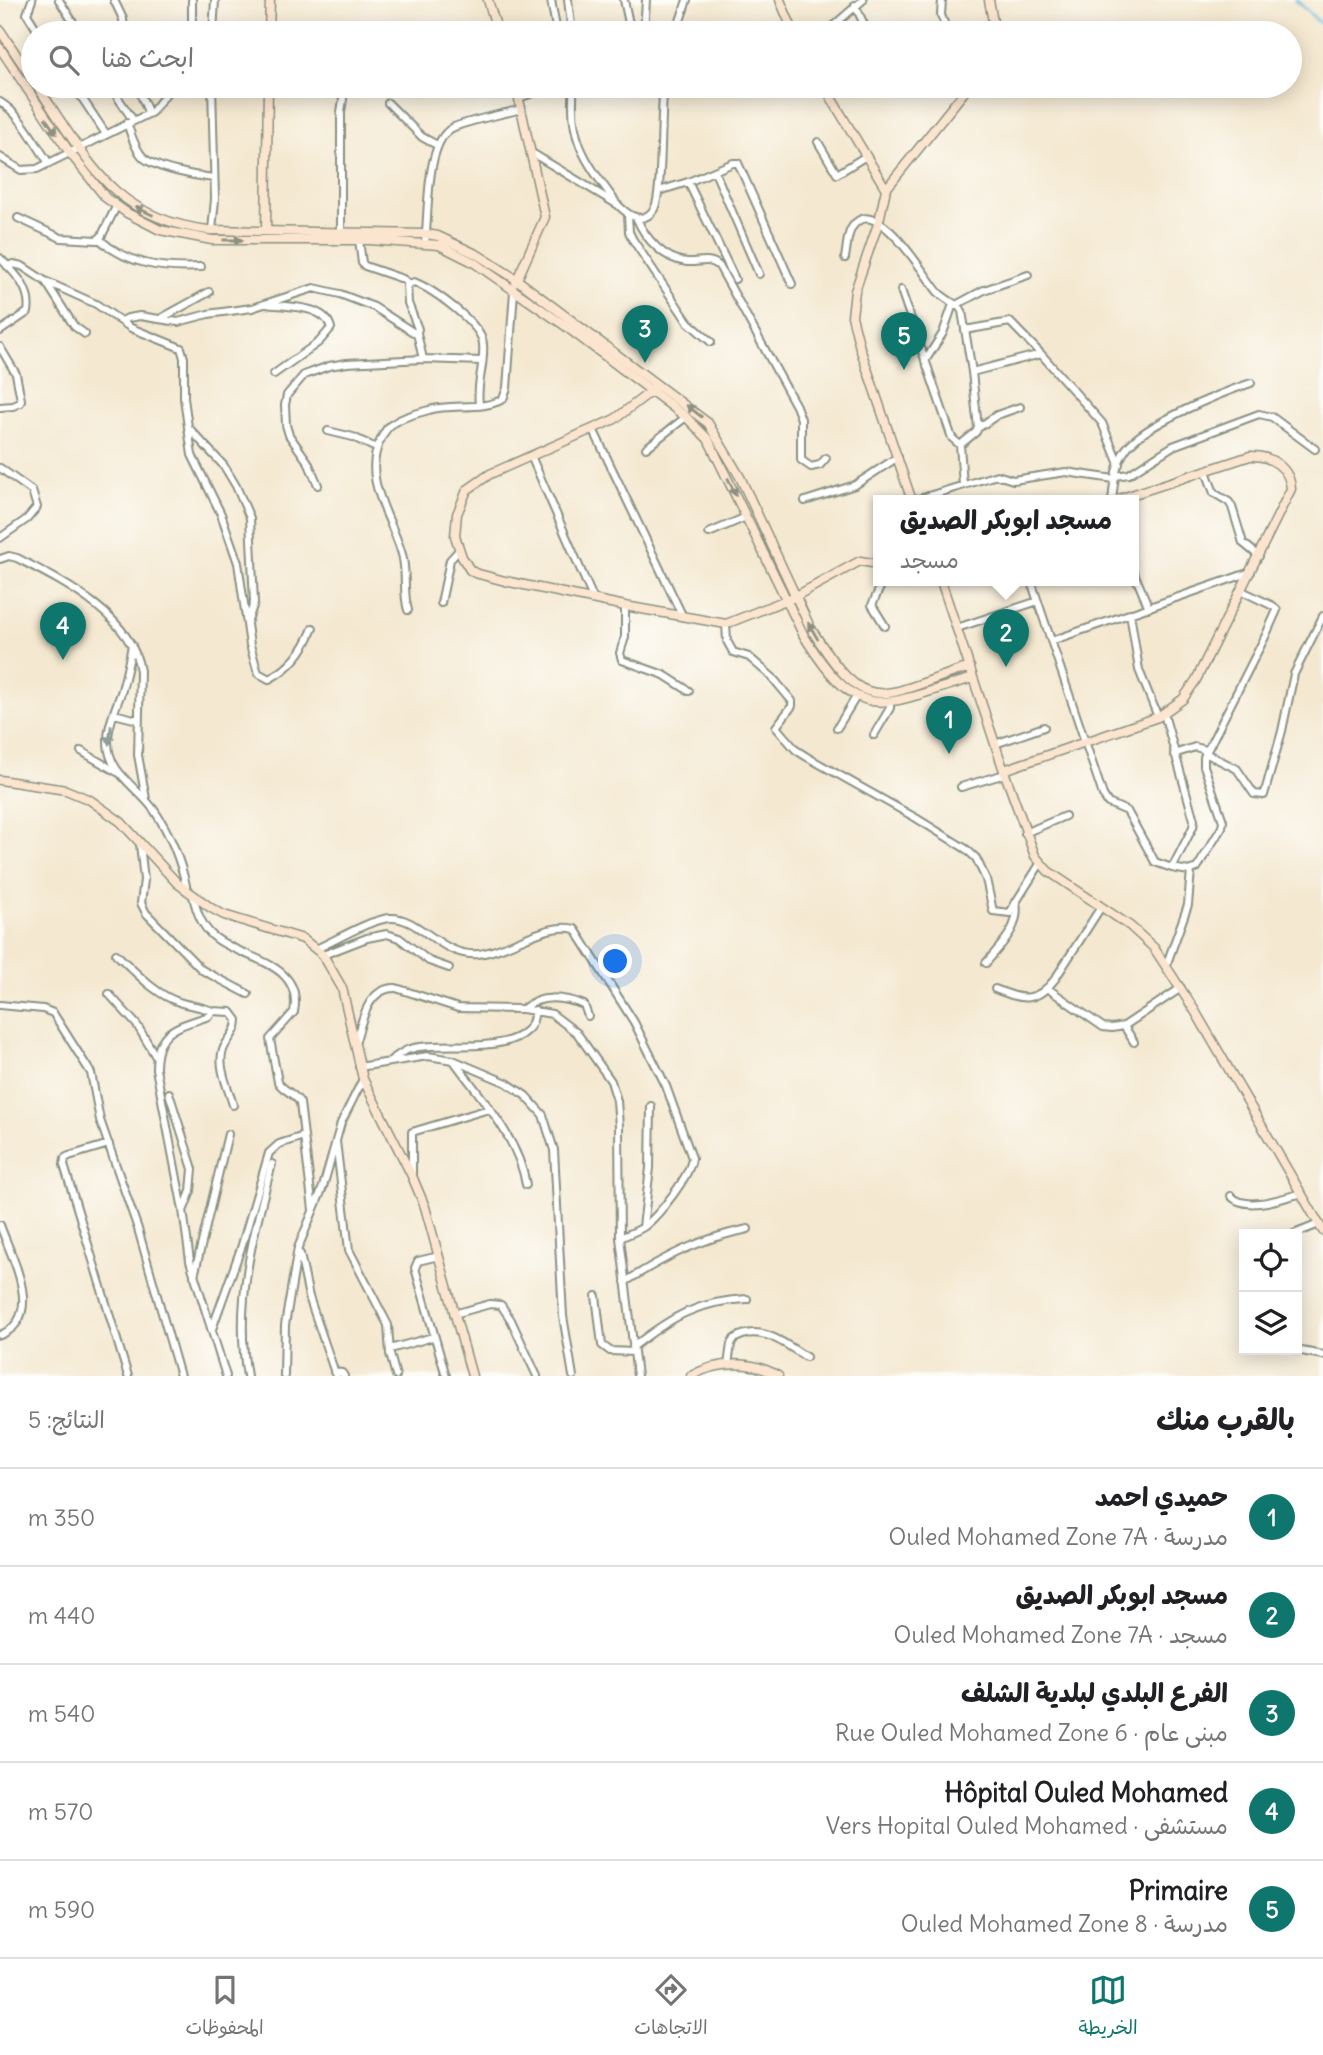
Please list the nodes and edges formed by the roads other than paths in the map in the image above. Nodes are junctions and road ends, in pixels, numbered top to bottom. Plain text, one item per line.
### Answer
1 (32, 0) edge
2 (59, 0) edge
3 (114, 0) edge
4 (192, 0) edge
5 (215, 0) edge
6 (270, 0) edge
7 (488, 0) edge
8 (551, 0) edge
9 (568, 0) edge
10 (624, 0) edge
11 (646, 0) edge
12 (687, 0) edge
13 (780, 0) edge
14 (863, 0) edge
15 (942, 0) edge
16 (989, 0) edge
17 (855, 5) junction
18 (31, 21) edge
19 (72, 21) edge
20 (123, 21) edge
21 (192, 21) edge
22 (214, 21) edge
23 (269, 21) edge
24 (493, 21) edge
25 (554, 21) edge
26 (571, 21) edge
27 (628, 21) edge
28 (645, 21) edge
29 (680, 21) edge
30 (789, 21) edge
31 (838, 21) edge
32 (862, 21) edge
33 (943, 21) edge
34 (993, 21) edge
35 (0, 30) edge
36 (0, 48) edge
37 (21, 62) edge
38 (21, 80) edge
39 (33, 98) edge
40 (45, 98) edge
41 (83, 98) edge
42 (117, 98) edge
43 (142, 98) edge
44 (163, 98) edge
45 (212, 98) edge
46 (268, 98) edge
47 (343, 98) edge
48 (519, 98) edge
49 (574, 98) edge
50 (662, 98) edge
51 (831, 98) edge
52 (959, 98) edge
53 (0, 102) edge
54 (388, 103) dead end
55 (521, 108) junction
56 (149, 114) junction
57 (130, 122) junction
58 (106, 134) junction
59 (818, 142) dead end
60 (437, 145) junction
61 (79, 148) junction
62 (70, 153) junction
63 (532, 153) junction
64 (866, 156) junction
65 (0, 157) edge
66 (49, 163) junction
67 (715, 172) junction
68 (213, 178) junction
69 (688, 182) junction
70 (886, 189) junction
71 (659, 191) junction
72 (618, 205) junction
73 (117, 207) junction
74 (628, 215) junction
75 (18, 218) dead end
76 (637, 219) junction
77 (878, 221) junction
78 (212, 230) junction
79 (267, 235) junction
80 (341, 235) junction
81 (425, 238) junction
82 (99, 239) junction
83 (359, 240) junction
84 (0, 258) edge
85 (845, 258) dead end
86 (7, 265) junction
87 (201, 267) dead end
88 (759, 274) dead end
89 (1028, 275) dead end
90 (516, 279) junction
91 (735, 279) dead end
92 (45, 281) junction
93 (409, 284) junction
94 (792, 284) dead end
95 (514, 290) junction
96 (901, 290) dead end
97 (209, 292) dead end
98 (264, 304) junction
99 (956, 305) junction
100 (158, 320) junction
101 (122, 321) junction
102 (1, 327) edge
103 (965, 330) junction
104 (417, 333) junction
105 (85, 334) dead end
106 (711, 342) dead end
107 (0, 347) edge
108 (1041, 354) junction
109 (423, 359) junction
110 (482, 361) junction
111 (925, 361) junction
112 (972, 372) junction
113 (274, 373) dead end
114 (1251, 383) dead end
115 (655, 388) junction
116 (480, 405) junction
117 (0, 407) edge
118 (1020, 407) dead end
119 (686, 417) junction
120 (188, 427) junction
121 (978, 428) junction
122 (593, 429) junction
123 (328, 431) dead end
124 (960, 445) junction
125 (376, 448) junction
126 (646, 448) dead end
127 (1315, 449) dead end
128 (531, 456) junction
129 (898, 457) junction
130 (826, 458) dead end
131 (1119, 464) junction
132 (0, 468) edge
133 (1206, 471) junction
134 (1114, 477) junction
135 (318, 485) dead end
136 (963, 485) junction
137 (910, 495) edge
138 (931, 495) edge
139 (1116, 495) edge
140 (1132, 495) edge
141 (805, 501) dead end
142 (746, 517) junction
143 (709, 533) dead end
144 (0, 538) edge
145 (459, 550) junction
146 (1259, 556) junction
147 (0, 559) edge
148 (873, 563) edge
149 (1252, 572) junction
150 (1139, 585) edge
151 (881, 586) edge
152 (943, 586) edge
153 (1033, 586) edge
154 (1242, 591) junction
155 (796, 596) junction
156 (593, 598) junction
157 (786, 601) junction
158 (1038, 601) junction
159 (442, 603) dead end
160 (625, 606) junction
161 (1149, 608) junction
162 (408, 610) dead end
163 (1130, 614) junction
164 (683, 617) junction
165 (1323, 617) edge
166 (247, 623) junction
167 (726, 624) junction
168 (885, 626) dead end
169 (313, 628) dead end
170 (957, 628) junction
171 (1051, 641) junction
172 (132, 645) junction
173 (970, 667) junction
174 (125, 677) junction
175 (973, 678) junction
176 (139, 681) junction
177 (689, 691) dead end
178 (856, 697) junction
179 (890, 703) junction
180 (114, 714) junction
181 (1161, 715) junction
182 (138, 720) junction
183 (1044, 727) dead end
184 (837, 728) dead end
185 (874, 735) dead end
186 (1084, 743) junction
187 (995, 744) junction
188 (81, 751) dead end
189 (1205, 752) junction
190 (1174, 754) junction
191 (117, 772) junction
192 (1004, 772) junction
193 (0, 780) edge
194 (961, 787) dead end
195 (146, 799) junction
196 (1065, 817) dead end
197 (1025, 834) junction
198 (140, 844) junction
199 (1040, 864) junction
200 (1171, 868) junction
201 (1191, 870) junction
202 (190, 894) junction
203 (1016, 902) junction
204 (1101, 907) junction
205 (316, 949) junction
206 (116, 954) dead end
207 (323, 955) junction
208 (986, 963) dead end
209 (1166, 966) junction
210 (449, 968) dead end
211 (1047, 988) junction
212 (1181, 988) junction
213 (995, 989) dead end
214 (109, 994) dead end
215 (248, 994) dead end
216 (0, 1005) edge
217 (523, 1009) junction
218 (535, 1010) junction
219 (212, 1011) junction
220 (588, 1016) dead end
221 (1124, 1026) junction
222 (1134, 1042) dead end
223 (354, 1046) junction
224 (156, 1057) junction
225 (453, 1060) junction
226 (389, 1062) junction
227 (359, 1067) junction
228 (363, 1079) junction
229 (169, 1093) dead end
230 (233, 1105) dead end
231 (651, 1106) dead end
232 (489, 1109) junction
233 (228, 1134) dead end
234 (304, 1136) junction
235 (335, 1137) junction
236 (109, 1144) junction
237 (272, 1164) dead end
238 (412, 1176) junction
239 (526, 1185) dead end
240 (1302, 1193) junction
241 (1231, 1196) dead end
242 (183, 1210) junction
243 (313, 1210) junction
244 (0, 1225) edge
245 (643, 1227) junction
246 (1321, 1227) edge
247 (748, 1229) dead end
248 (1302, 1232) edge
249 (620, 1238) junction
250 (299, 1248) junction
251 (439, 1256) junction
252 (194, 1278) junction
253 (625, 1282) junction
254 (596, 1296) dead end
255 (747, 1299) dead end
256 (454, 1314) junction
257 (212, 1329) junction
258 (0, 1335) edge
259 (433, 1337) junction
260 (390, 1349) junction
261 (634, 1349) junction
262 (1302, 1351) edge
263 (1323, 1354) edge
264 (806, 1357) dead end
265 (727, 1365) junction
266 (335, 1374) edge
267 (128, 1376) edge
268 (180, 1376) edge
269 (226, 1376) edge
270 (247, 1376) edge
271 (284, 1376) edge
272 (344, 1376) edge
273 (396, 1376) edge
274 (446, 1376) edge
275 (472, 1376) edge
276 (537, 1376) edge
277 (573, 1376) edge
278 (638, 1376) edge
279 (691, 1376) edge
280 (778, 1376) edge

1 - 18 street
2 - 19 street
3 - 20 street
4 - 21 street
5 - 22 street
6 - 23 street
7 - 24 street
8 - 25 street
9 - 26 street
10 - 27 street
11 - 28 street
12 - 29 street
13 - 30 street
14 - 17 street
15 - 33 street
16 - 34 street
17 - 31 street
17 - 32 street
35 - 37 street
36 -> 38 street
39 -> 62 street
40 - 61 street
41 - 58 street
42 - 57 street
43 - 56 street
44 - 56 street
45 - 68 street
46 - 79 street
47 - 80 street
48 - 55 street
49 - 72 street
50 - 71 street
51 - 64 street
52 - 70 street
53 - 66 street
54 - 60 street
55 - 60 street
55 - 63 street
56 - 57 street
57 - 58 street
57 - 68 street
58 - 61 street
59 - 64 street
60 - 81 street
61 - 62 street
78 -> 61 street
62 - 66 street
62 - 73 street
63 - 72 street
63 - 90 street
64 - 70 street
65 - 66 street
67 - 69 street
67 - 88 street
67 - 94 street
68 - 78 street
69 - 71 street
69 - 91 street
70 - 77 street
71 - 76 street
72 - 74 street
73 -> 79 street
73 - 82 street
74 - 76 street
74 - 106 street
75 - 82 street
76 - 130 street
77 - 85 street
77 - 99 street
77 - 129 street
78 - 79 street
79 - 80 street
80 - 81 street
80 - 83 street
81 - 83 street
81 - 90 street
81 - 95 street
82 - 87 street
83 - 93 street
84 - 86 street
86 - 92 street
86 - 102 street
89 - 99 street
90 - 95 street
90 - 115 street
92 - 101 street
92 - 105 street
93 - 104 street
93 - 110 street
95 - 115 street
95 - 116 street
96 - 111 street
97 - 100 street
98 - 100 street
98 - 104 street
98 - 113 street
99 - 103 street
99 - 111 street
100 - 101 street
101 - 120 street
103 - 108 street
103 - 112 street
104 - 109 street
107 - 117 street
108 - 112 street
108 - 131 street
109 - 110 street
109 - 135 street
110 - 116 street
111 - 124 street
112 - 121 street
114 - 131 street
115 - 119 street
115 - 122 street
155 -> 115 street
116 - 125 street
118 - 121 street
119 - 126 street
119 -> 142 street
120 - 166 street
120 - 166 street
121 - 124 street
122 - 128 street
122 - 164 street
123 - 125 street
124 - 136 street
125 - 162 street
127 - 134 street
128 - 145 street
128 - 156 street
129 - 137 street
129 - 141 street
131 - 134 street
132 - 144 street
133 - 140 street
133 - 146 street
133 - 146 street
134 - 136 street
134 - 139 street
136 - 138 street
142 - 143 street
142 - 157 street
145 - 156 street
145 - 159 street
146 - 149 street
147 - 172 street
148 - 155 street
149 - 154 street
149 - 161 street
150 - 161 street
151 - 168 street
152 - 170 street
153 - 158 street
154 - 181 street
154 - 189 street
155 - 157 street
173 -> 155 street
156 - 160 street
157 - 167 street
157 - 178 street
158 - 170 street
158 - 171 street
160 - 164 street
160 - 177 street
161 - 163 street
163 - 171 street
163 - 181 street
164 - 167 street
165 - 189 street
166 - 169 street
167 - 203 street
170 - 173 street
171 - 186 street
172 - 174 street
172 - 176 street
173 - 175 street
174 - 176 street
174 - 180 street
175 - 179 street
175 - 187 street
176 - 182 street
178 - 179 street
178 - 184 street
179 - 185 street
180 - 182 street
180 -> 191 street
181 - 186 street
181 - 190 street
182 - 195 street
183 - 187 street
186 - 192 street
186 - 200 street
187 - 192 street
188 - 191 street
189 - 190 street
189 - 201 street
190 - 200 street
191 - 195 street
192 - 194 street
192 - 197 street
193 - 198 street
195 - 202 street
196 - 197 street
197 - 199 street
198 - 202 street
198 - 215 street
199 - 203 street
199 - 204 street
200 - 201 street
201 - 209 street
202 - 205 street
202 - 234 street
203 - 208 street
204 - 209 street
204 - 211 street
205 - 207 street
205 - 245 street
206 - 219 street
207 - 210 street
207 - 223 street
209 - 212 street
211 - 213 street
211 - 221 street
212 - 221 street
212 - 240 street
214 - 224 street
216 - 236 street
217 - 218 street
217 - 220 street
217 - 223 street
218 - 226 street
218 - 249 street
219 - 224 street
219 - 230 street
221 - 222 street
223 - 227 street
224 - 242 street
225 - 226 street
225 - 232 street
225 - 277 street
226 - 227 street
227 - 228 street
228 - 235 street
228 - 238 street
229 - 242 street
231 - 245 street
232 - 238 street
232 - 239 street
233 - 252 street
234 - 243 street
234 - 257 street
235 - 243 street
235 - 260 street
236 - 267 street
236 - 268 street
237 - 270 street
238 - 251 street
240 - 241 street
240 - 246 street
242 - 252 street
243 - 250 street
244 - 258 street
245 - 249 street
246 - 248 street
247 - 253 street
249 - 253 street
250 - 266 street
250 - 271 street
251 - 256 street
251 - 259 street
252 - 257 street
253 - 261 street
254 - 261 street
255 - 261 street
256 - 275 street
256 - 276 street
257 - 269 street
259 - 260 street
259 - 274 street
260 - 273 street
261 - 278 street
262 - 263 street
264 - 265 street
265 - 279 street
265 - 280 street
266 - 272 street

